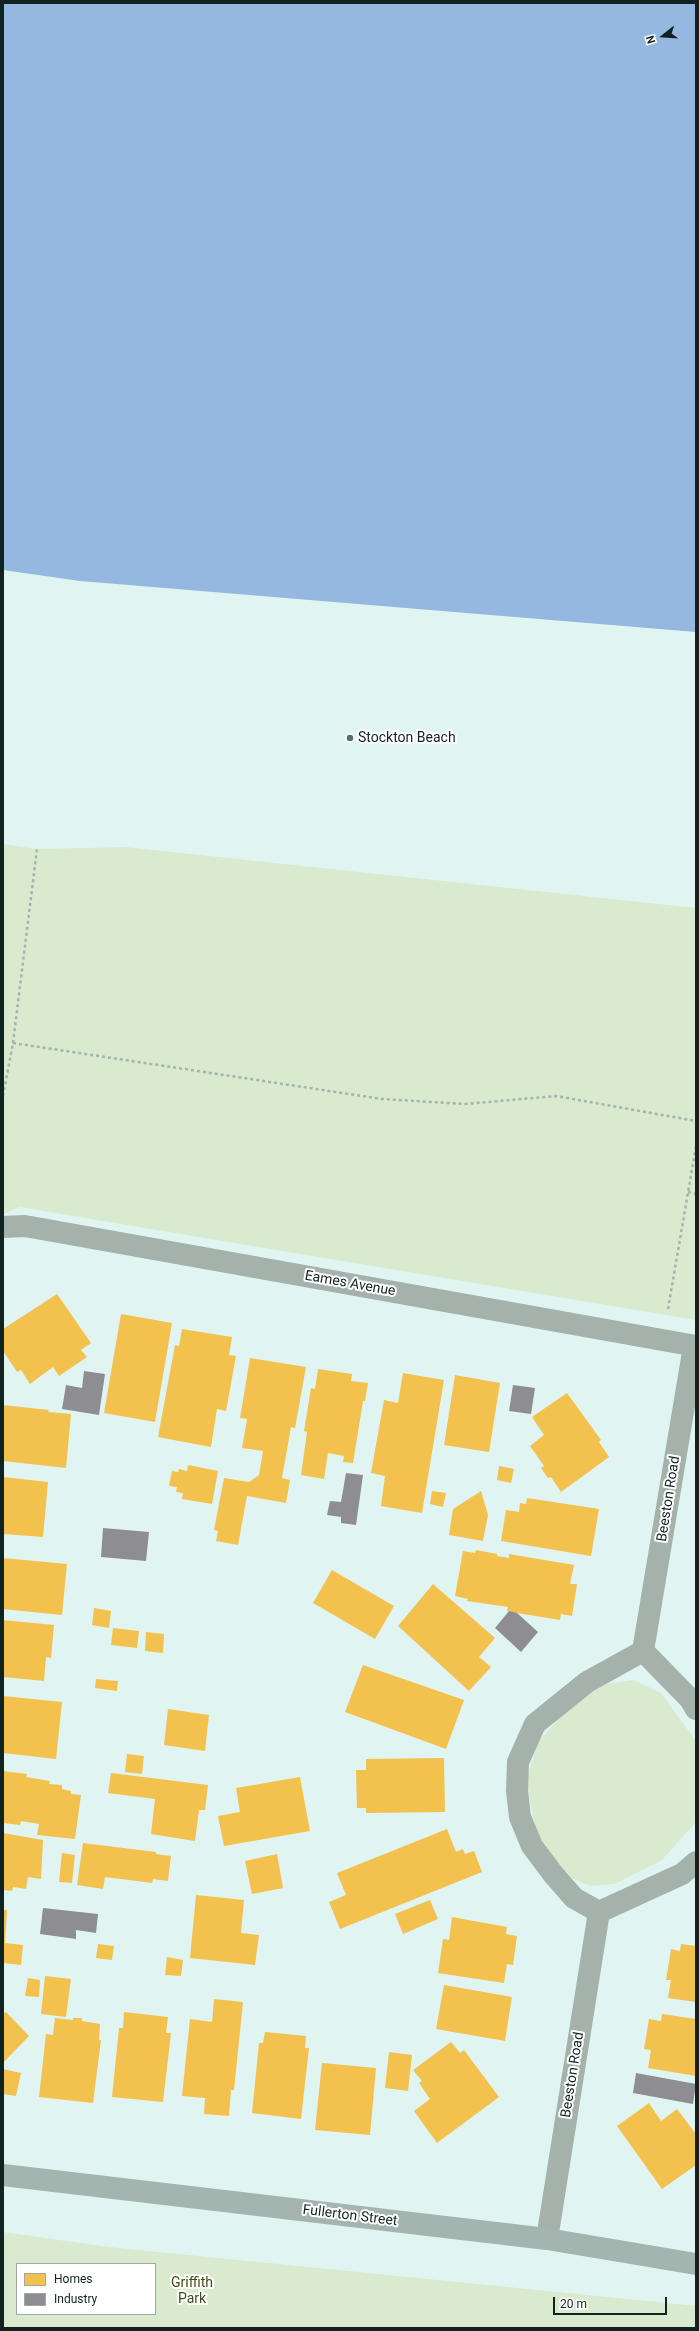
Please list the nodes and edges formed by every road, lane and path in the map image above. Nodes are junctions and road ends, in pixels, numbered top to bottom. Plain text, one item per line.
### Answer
1 (37, 850) dead end
2 (13, 1043) junction
3 (3, 1096) edge
4 (696, 1120) edge
5 (696, 1146) edge
6 (688, 1192) junction
7 (696, 1194) edge
8 (3, 1227) edge
9 (663, 1341) junction
10 (695, 1346) edge
11 (643, 1651) junction
12 (696, 1709) edge
13 (696, 1862) edge
14 (599, 1912) junction
15 (3, 2175) edge
16 (547, 2239) junction
17 (696, 2264) edge

1 - 2 path
2 - 3 path
2 - 4 path
5 - 6 path
6 - 7 path
6 - 9 path
8 - 9 street, Eames Avenue
9 - 10 street, Eames Avenue
10 - 11 street, Beeston Road
11 - 12 street
11 - 14 street
13 - 14 street
14 - 16 street, Beeston Road
15 - 16 main road, Fullerton Street
16 - 17 main road, Fullerton Street

